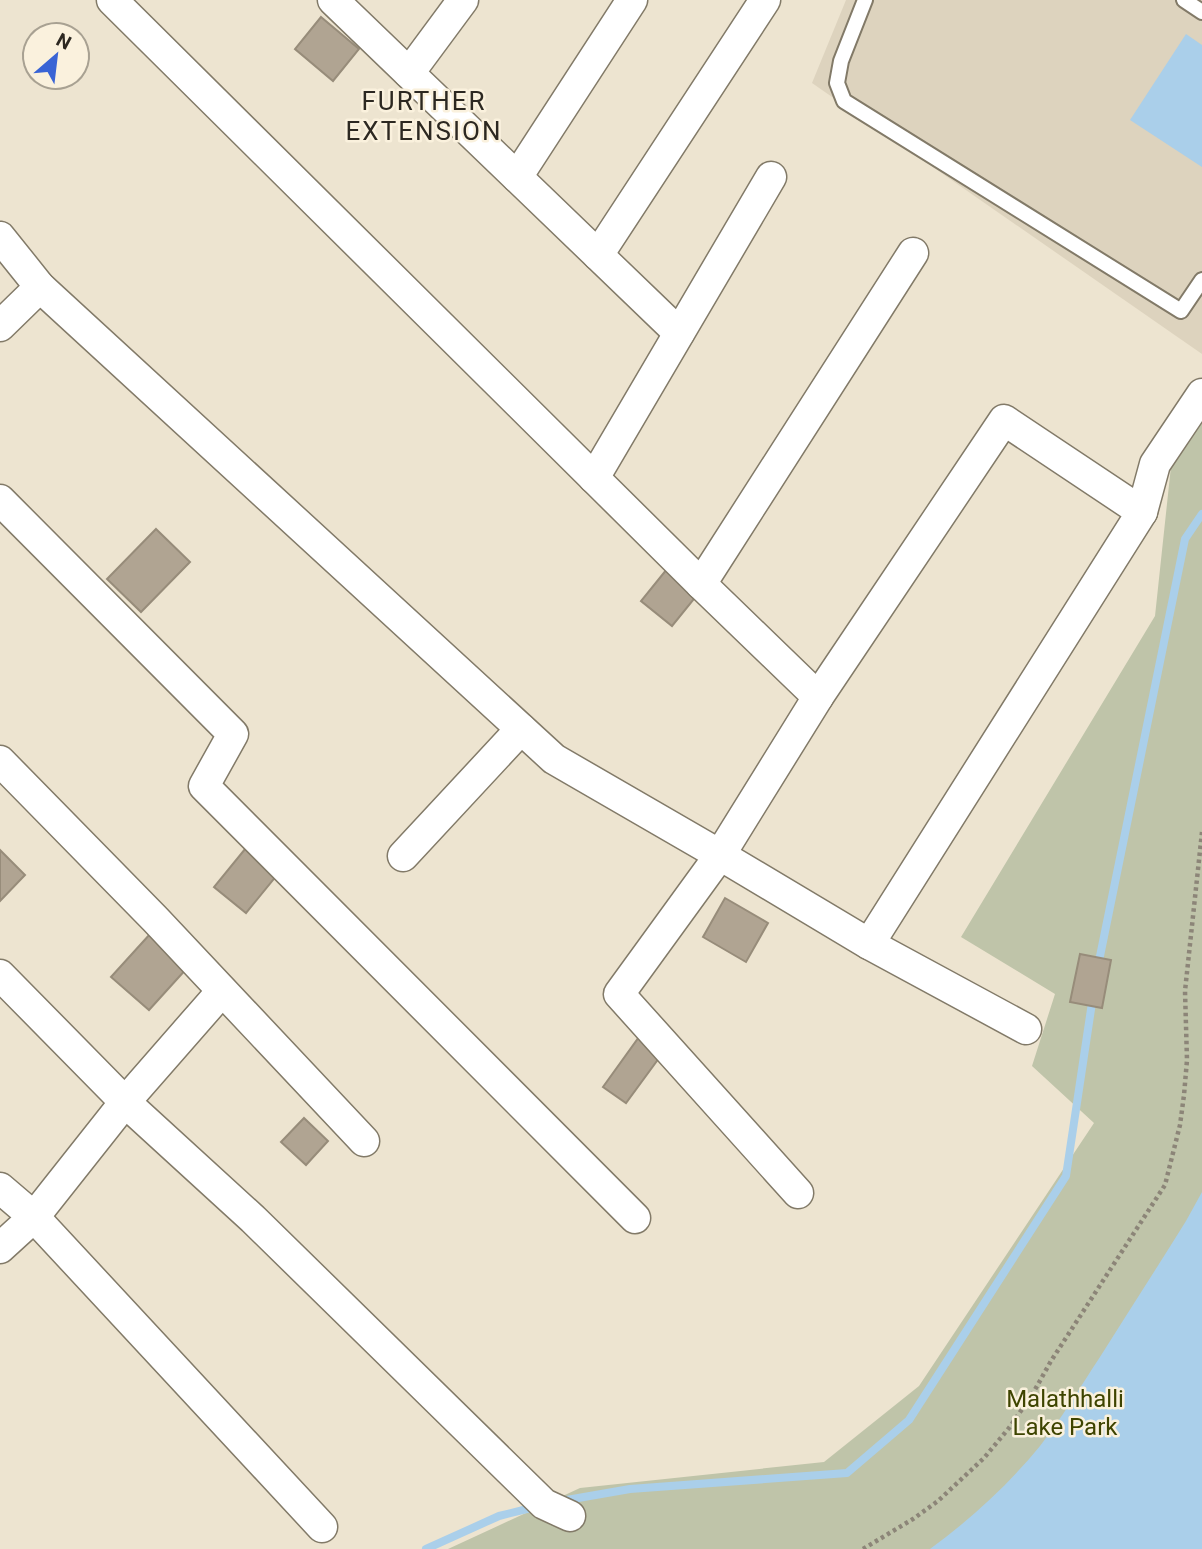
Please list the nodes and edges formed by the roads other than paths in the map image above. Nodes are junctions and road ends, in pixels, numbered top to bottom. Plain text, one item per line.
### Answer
1 (112, 0) edge
2 (333, 0) edge
3 (463, 0) edge
4 (632, 0) edge
5 (765, 0) edge
6 (865, 0) edge
7 (1184, 0) edge
8 (1202, 12) edge
9 (409, 73) junction
10 (517, 177) junction
11 (771, 177) dead end
12 (0, 237) edge
13 (913, 253) dead end
14 (598, 255) junction
15 (1202, 280) edge
16 (40, 287) junction
17 (0, 326) edge
18 (679, 333) junction
19 (1202, 394) edge
20 (594, 478) junction
21 (0, 500) edge
22 (1142, 512) junction
23 (701, 584) junction
24 (818, 697) junction
25 (521, 729) junction
26 (0, 761) edge
27 (720, 855) junction
28 (403, 856) dead end
29 (869, 944) junction
30 (0, 975) edge
31 (222, 991) junction
32 (1026, 1029) dead end
33 (125, 1102) junction
34 (364, 1141) dead end
35 (0, 1188) edge
36 (798, 1194) dead end
37 (34, 1217) junction
38 (635, 1218) dead end
39 (0, 1248) edge
40 (570, 1516) dead end
41 (323, 1527) dead end

1 - 20 street
2 - 9 street
3 - 9 street
4 - 10 street
5 - 14 street
6 - 15 lane
7 - 8 lane
9 - 10 street
10 - 14 street
11 - 18 street
12 - 16 street
13 - 23 street
14 - 18 street
16 - 17 street
16 - 25 street
18 - 20 street
19 - 22 street
20 - 23 street
21 - 38 street
22 - 24 street
22 - 29 street
23 - 24 street
24 - 27 street
25 - 27 street
25 - 28 street
26 - 31 street
27 - 29 street
27 - 36 street
29 - 32 street
30 - 33 street
31 - 33 street
31 - 34 street
33 - 37 street
33 - 40 street
35 - 37 street
37 - 39 street
37 - 41 street

